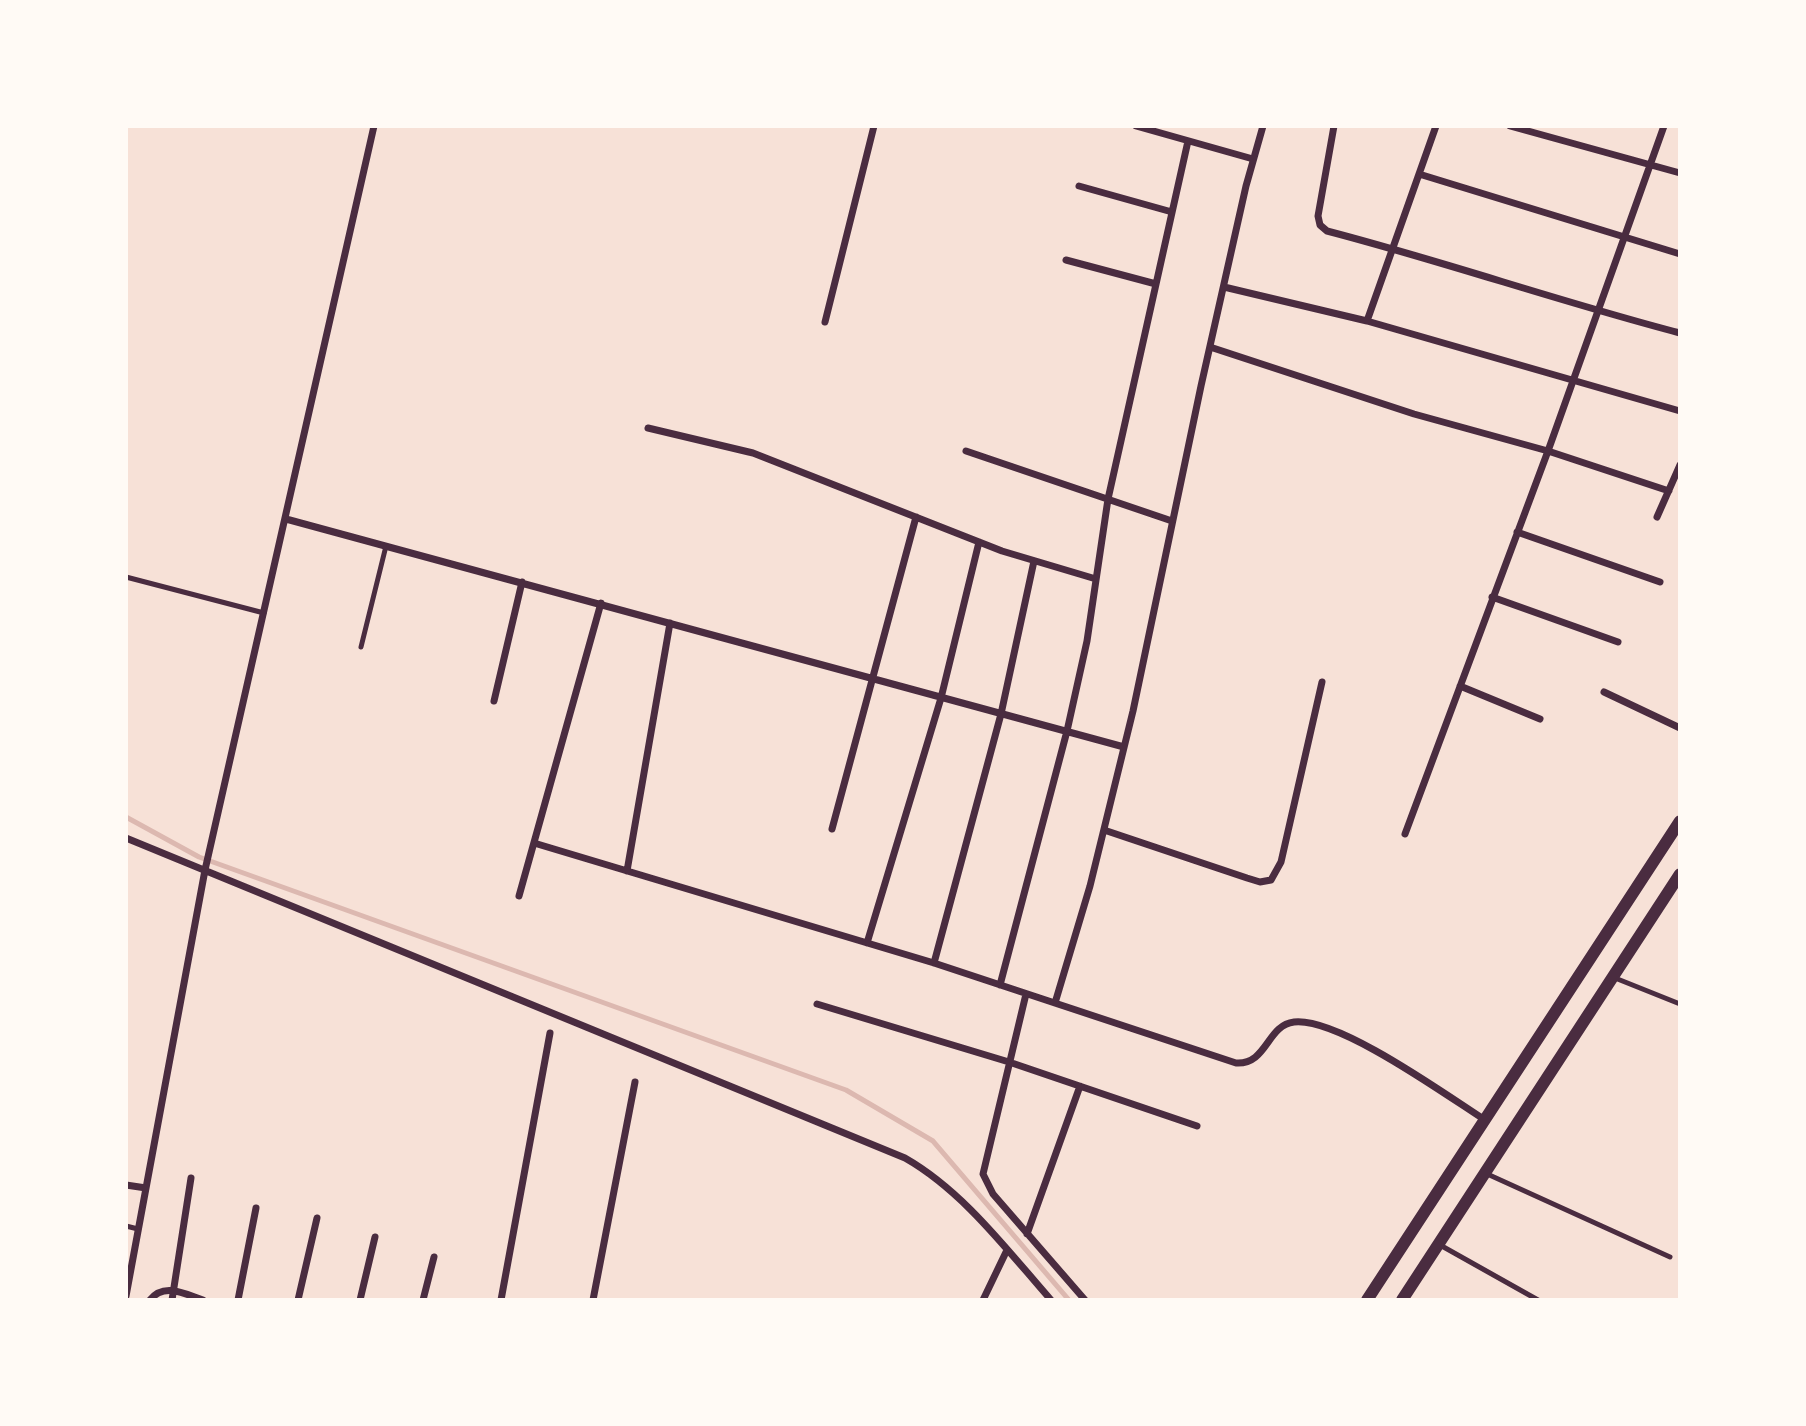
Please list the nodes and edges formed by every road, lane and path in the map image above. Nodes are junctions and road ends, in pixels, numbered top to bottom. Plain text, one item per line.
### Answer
1 (374, 126) edge
2 (874, 126) edge
3 (1136, 126) edge
4 (1263, 126) edge
5 (1334, 126) edge
6 (1436, 126) edge
7 (1510, 126) edge
8 (1664, 126) edge
9 (1188, 141) junction
10 (1253, 159) junction
11 (1650, 164) junction
12 (1680, 173) edge
13 (1419, 174) junction
14 (1079, 186) dead end
15 (1172, 212) junction
16 (1623, 237) junction
17 (1393, 247) junction
18 (1680, 254) edge
19 (1066, 260) dead end
20 (1156, 284) junction
21 (1224, 287) junction
22 (1597, 311) junction
23 (1367, 321) junction
24 (825, 323) dead end
25 (1680, 333) edge
26 (1210, 347) junction
27 (1572, 380) junction
28 (1680, 411) edge
29 (648, 428) dead end
30 (966, 450) dead end
31 (1548, 451) junction
32 (1680, 465) edge
33 (1669, 491) junction
34 (1108, 499) junction
35 (916, 517) junction
36 (1657, 517) dead end
37 (286, 519) junction
38 (1172, 521) junction
39 (1517, 532) junction
40 (979, 542) junction
41 (386, 546) junction
42 (1034, 561) junction
43 (126, 577) edge
44 (1096, 579) junction
45 (522, 582) junction
46 (1660, 582) dead end
47 (1492, 597) junction
48 (601, 603) junction
49 (264, 613) junction
50 (670, 623) junction
51 (1618, 642) dead end
52 (360, 647) dead end
53 (873, 680) junction
54 (1322, 682) dead end
55 (1460, 686) junction
56 (1604, 692) dead end
57 (941, 698) junction
58 (494, 701) dead end
59 (1000, 713) junction
60 (1540, 719) dead end
61 (1680, 728) edge
62 (1068, 731) junction
63 (1124, 747) junction
64 (1680, 821) edge
65 (832, 829) dead end
66 (1104, 830) junction
67 (1405, 834) dead end
68 (126, 838) edge
69 (534, 843) junction
70 (206, 867) junction
71 (627, 871) junction
72 (1680, 874) edge
73 (519, 896) dead end
74 (867, 943) junction
75 (934, 963) junction
76 (1613, 977) junction
77 (1000, 985) junction
78 (1026, 993) junction
79 (1055, 1003) junction
80 (817, 1004) dead end
81 (1680, 1004) edge
82 (550, 1033) dead end
83 (1009, 1062) junction
84 (635, 1082) dead end
85 (1080, 1086) junction
86 (1485, 1120) junction
87 (1197, 1126) dead end
88 (1485, 1173) junction
89 (191, 1178) dead end
90 (126, 1185) edge
91 (146, 1188) junction
92 (256, 1208) dead end
93 (317, 1218) dead end
94 (126, 1226) edge
95 (138, 1229) junction
96 (1027, 1234) junction
97 (375, 1237) dead end
98 (1438, 1244) junction
99 (1007, 1250) junction
100 (434, 1257) dead end
101 (1670, 1257) dead end
102 (175, 1291) junction
103 (126, 1296) edge
104 (150, 1300) edge
105 (172, 1300) edge
106 (203, 1300) edge
107 (238, 1300) edge
108 (298, 1300) edge
109 (360, 1300) edge
110 (423, 1300) edge
111 (501, 1300) edge
112 (593, 1300) edge
113 (983, 1300) edge
114 (1051, 1300) edge
115 (1085, 1300) edge
116 (1367, 1300) edge
117 (1402, 1300) edge
118 (1538, 1300) edge

1 - 37 street
2 - 24 street
3 - 9 street
4 - 10 street
5 - 17 street
6 - 13 street
7 - 11 street
8 - 11 street
9 - 10 street
9 - 15 street
10 - 21 street
11 - 12 street
11 - 16 street
13 - 16 street
13 - 17 street
14 - 15 street
15 - 20 street
16 - 18 street
16 - 22 street
17 - 22 street
17 - 23 street
19 - 20 street
20 - 34 street
21 - 23 street
21 - 26 street
22 - 25 street
22 - 27 street
23 - 27 street
26 - 31 street
26 - 38 street
27 - 28 street
27 - 31 street
29 - 35 street
30 - 34 street
31 - 33 street
31 - 39 street
32 - 33 street
33 - 36 street
34 - 38 street
34 - 44 street
35 - 40 street
35 - 53 street
37 - 41 street
37 - 49 street
38 - 63 street
39 - 46 street
39 - 47 street
40 - 42 street
40 - 57 street
41 - 45 street
41 - 52 lane
42 - 44 street
42 - 59 street
43 - 49 lane
44 - 62 street
45 - 48 street
45 - 58 street
47 - 51 street
47 - 55 street
48 - 50 street
48 - 69 street
49 - 70 street
50 - 53 street
50 - 71 street
53 - 57 street
53 - 65 street
54 - 66 street
55 - 60 street
55 - 67 street
56 - 61 street
57 - 59 street
57 - 74 street
59 - 62 street
59 - 75 street
62 - 63 street
62 - 77 street
63 - 66 street
64 - 86 street
66 - 79 street
68 - 70 street
69 - 71 street
69 - 73 street
70 - 91 street
70 - 99 street
71 - 74 street
72 - 76 street
74 - 75 street
75 - 77 street
76 - 81 lane
76 - 88 street
77 - 78 street
78 - 79 street
78 - 83 street
79 - 86 street
80 - 83 street
82 - 111 street
83 - 85 street
83 - 96 street
84 - 112 street
85 - 87 street
85 - 96 street
86 - 116 street
88 - 98 street
88 - 101 lane
89 - 102 street
90 - 91 street
91 - 95 street
92 - 107 street
93 - 108 street
94 - 95 lane
95 - 103 street
96 - 115 street
97 - 109 street
98 - 117 street
98 - 118 lane
99 - 113 street
99 - 114 street
100 - 110 street
102 - 104 street
102 - 105 street
102 - 106 street

